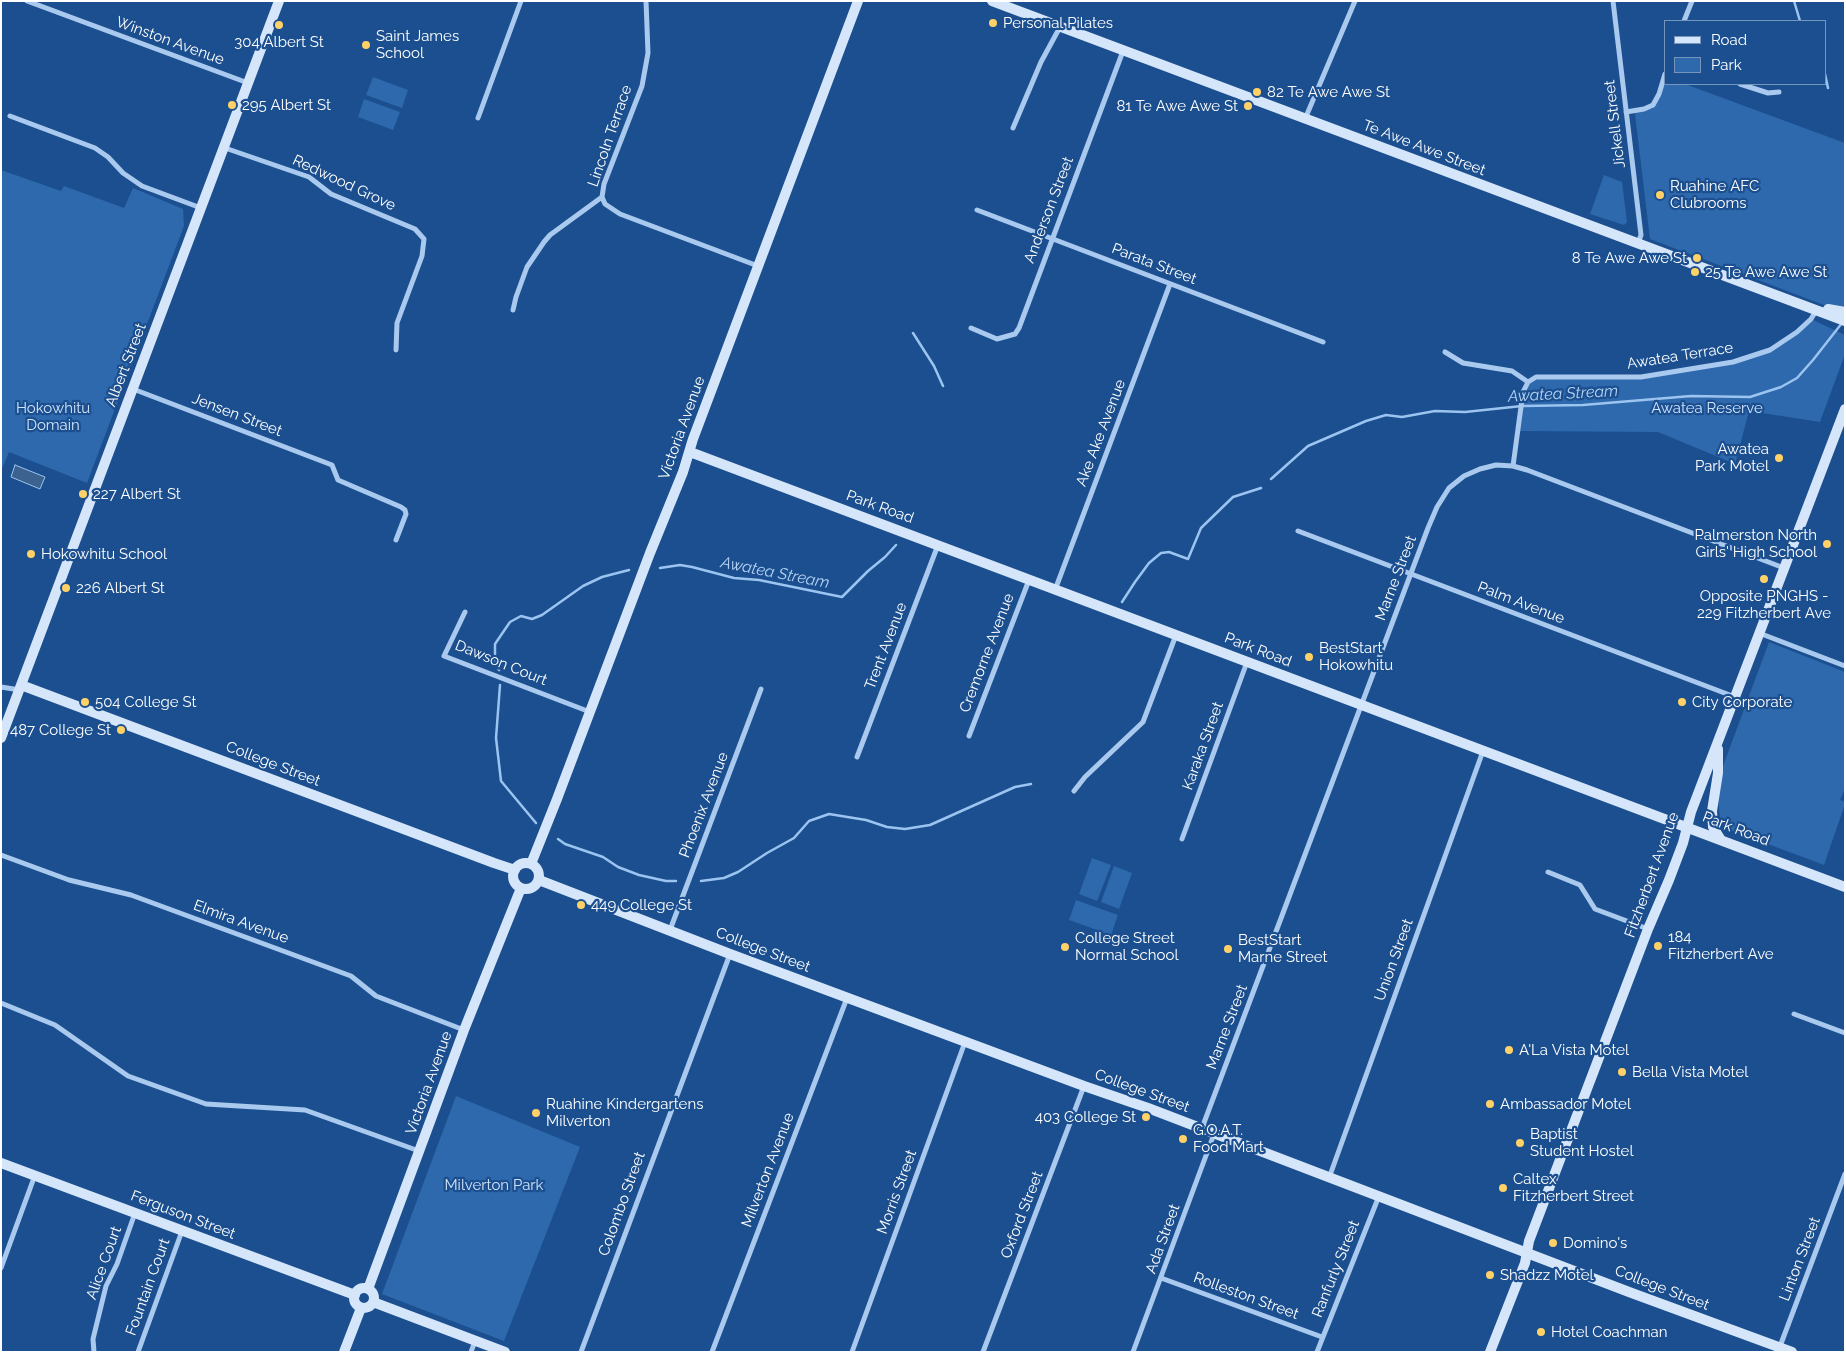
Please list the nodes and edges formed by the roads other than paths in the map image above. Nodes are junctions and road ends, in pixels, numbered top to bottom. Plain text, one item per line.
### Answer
1 (27, 1) edge
2 (279, 1) edge
3 (521, 1) edge
4 (646, 1) edge
5 (858, 1) edge
6 (992, 1) edge
7 (1355, 1) edge
8 (1613, 1) edge
9 (1692, 1) edge
10 (1684, 20) edge
11 (1060, 27) junction
12 (1123, 51) junction
13 (1664, 77) edge
14 (248, 83) junction
15 (1743, 85) edge
16 (1779, 92) dead end
17 (1626, 112) junction
18 (10, 116) dead end
19 (478, 118) dead end
20 (1305, 119) junction
21 (1013, 128) dead end
22 (225, 148) junction
23 (602, 197) junction
24 (201, 208) junction
25 (977, 210) dead end
26 (1052, 239) junction
27 (1638, 243) junction
28 (758, 266) junction
29 (1170, 284) junction
30 (1779, 297) junction
31 (513, 310) dead end
32 (1816, 311) junction
33 (1845, 312) edge
34 (1845, 321) edge
35 (971, 328) dead end
36 (1323, 342) dead end
37 (396, 350) dead end
38 (1445, 352) dead end
39 (1528, 382) junction
40 (133, 389) junction
41 (1845, 409) edge
42 (690, 452) junction
43 (1513, 466) junction
44 (1298, 531) dead end
45 (396, 540) dead end
46 (938, 545) junction
47 (1784, 568) junction
48 (1410, 575) junction
49 (1029, 580) junction
50 (1055, 590) junction
51 (465, 612) dead end
52 (1760, 633) junction
53 (1176, 635) junction
54 (1247, 662) junction
55 (1845, 666) edge
56 (1, 687) edge
57 (20, 688) junction
58 (761, 689) dead end
59 (1735, 697) junction
60 (1362, 705) junction
61 (590, 712) junction
62 (969, 736) dead end
63 (1, 738) edge
64 (1717, 744) junction
65 (1483, 751) junction
66 (857, 757) dead end
67 (1074, 791) dead end
68 (1688, 827) junction
69 (1182, 839) dead end
70 (1720, 840) junction
71 (1, 856) edge
72 (531, 864) junction
73 (515, 870) junction
74 (1548, 872) dead end
75 (539, 880) junction
76 (1845, 887) edge
77 (521, 888) junction
78 (1648, 929) junction
79 (670, 930) junction
80 (730, 954) junction
81 (847, 998) junction
82 (1, 1003) edge
83 (1794, 1014) dead end
84 (464, 1030) junction
85 (1845, 1033) edge
86 (966, 1041) junction
87 (1084, 1086) junction
88 (1202, 1129) junction
89 (1214, 1134) junction
90 (419, 1151) junction
91 (1, 1163) edge
92 (1845, 1174) edge
93 (35, 1175) junction
94 (1329, 1178) junction
95 (1379, 1195) junction
96 (135, 1213) junction
97 (182, 1231) junction
98 (1526, 1252) junction
99 (1, 1268) edge
100 (1161, 1278) junction
101 (368, 1289) junction
102 (355, 1295) junction
103 (373, 1302) junction
104 (361, 1308) junction
105 (1322, 1337) junction
106 (476, 1340) junction
107 (1779, 1349) edge
108 (94, 1352) edge
109 (138, 1352) edge
110 (344, 1352) edge
111 (471, 1352) edge
112 (505, 1352) edge
113 (581, 1352) edge
114 (712, 1352) edge
115 (852, 1352) edge
116 (984, 1352) edge
117 (1133, 1352) edge
118 (1316, 1352) edge
119 (1490, 1352) edge
120 (1792, 1352) edge

1 - 14 street, Winston Avenue
2 - 14 street, Albert Street
3 - 19 street
4 - 23 street, Lincoln Terrace
5 - 28 street, Victoria Avenue
6 - 11 street, Te Awe Awe Street
7 - 20 street
8 - 17 street, Jickell Street
9 - 10 street
11 - 12 street, Te Awe Awe Street
11 - 21 street
12 - 20 street, Te Awe Awe Street
12 - 26 street, Anderson Street
13 - 17 street
14 - 22 street, Albert Street
15 - 16 street
17 - 27 street, Jickell Street
18 - 24 street
20 - 27 street, Te Awe Awe Street
22 - 24 street, Albert Street
22 - 37 street, Redwood Grove
23 - 28 street, Lincoln Terrace
23 - 31 street
24 - 40 street, Albert Street
25 - 26 street, Parata Street
26 - 29 street, Parata Street
26 - 35 street, Anderson Street
27 - 30 street, Te Awe Awe Street
28 - 42 street, Victoria Avenue
29 - 36 street, Parata Street
29 - 50 street, Ake Ake Avenue
30 - 32 street, Te Awe Awe Street
30 - 33 street
32 - 34 street, Te Awe Awe Street
32 - 39 street, Awatea Terrace
38 - 39 street
39 - 43 street
40 - 45 street, Jensen Street
40 - 57 street, Albert Street
41 - 47 street, Fitzherbert Avenue
42 - 46 street, Park Road
42 - 61 street, Victoria Avenue
43 - 47 street, Marne Street
43 - 48 street, Marne Street
44 - 48 street, Palm Avenue
46 - 49 street, Park Road
46 - 66 street, Trent Avenue
47 - 52 street, Fitzherbert Avenue
48 - 59 street, Palm Avenue
48 - 60 street, Marne Street
49 - 50 street, Park Road
49 - 62 street, Cremorne Avenue
50 - 53 street, Park Road
51 - 61 street, Dawson Court
52 - 55 street
52 - 59 street, Fitzherbert Avenue
53 - 54 street, Park Road
53 - 67 street
54 - 60 street, Park Road
54 - 69 street, Karaka Street
56 - 57 street
57 - 63 street, Albert Street
57 - 73 street, College Street
58 - 79 street, Phoenix Avenue
59 - 64 street, Fitzherbert Avenue
60 - 65 street, Park Road
60 - 88 street, Marne Street
61 - 72 street, Victoria Avenue
64 - 68 street, Fitzherbert Avenue
64 - 70 street
65 - 68 street, Park Road
65 - 94 street, Union Street
68 - 70 street, Park Road
68 - 78 street, Fitzherbert Avenue
70 - 76 street, Park Road
71 - 84 street, Elmira Avenue
72 - 73 street
72 - 75 street
73 - 77 street
74 - 78 street
75 - 77 street
75 - 79 street, College Street
77 - 84 street, Victoria Avenue
78 - 98 street, Fitzherbert Avenue
79 - 80 street, College Street
80 - 81 street, College Street
80 - 113 street, Colombo Street
81 - 86 street, College Street
81 - 114 street, Milverton Avenue
82 - 90 street
83 - 85 street
84 - 90 street, Victoria Avenue
86 - 87 street, College Street
86 - 115 street, Morris Street
87 - 88 street, College Street
87 - 116 street, Oxford Street
88 - 89 street, College Street
89 - 94 street, College Street
89 - 100 street, Ada Street
90 - 101 street, Victoria Avenue
91 - 93 street, Ferguson Street
92 - 107 street, Linton Street
93 - 96 street, Ferguson Street
93 - 99 street
94 - 95 street, College Street
95 - 98 street, College Street
95 - 105 street, Ranfurly Street
96 - 97 street, Ferguson Street
96 - 108 street, Alice Court
97 - 102 street, Ferguson Street
97 - 109 street, Fountain Court
98 - 107 street, College Street
98 - 119 street, Fitzherbert Avenue
100 - 105 street, Rolleston Street
100 - 117 street, Ada Street
101 - 102 street
101 - 103 street
102 - 104 street
103 - 104 street
103 - 106 street
104 - 110 street
105 - 118 street, Ranfurly Street
106 - 111 street
106 - 112 street
107 - 120 street, College Street

